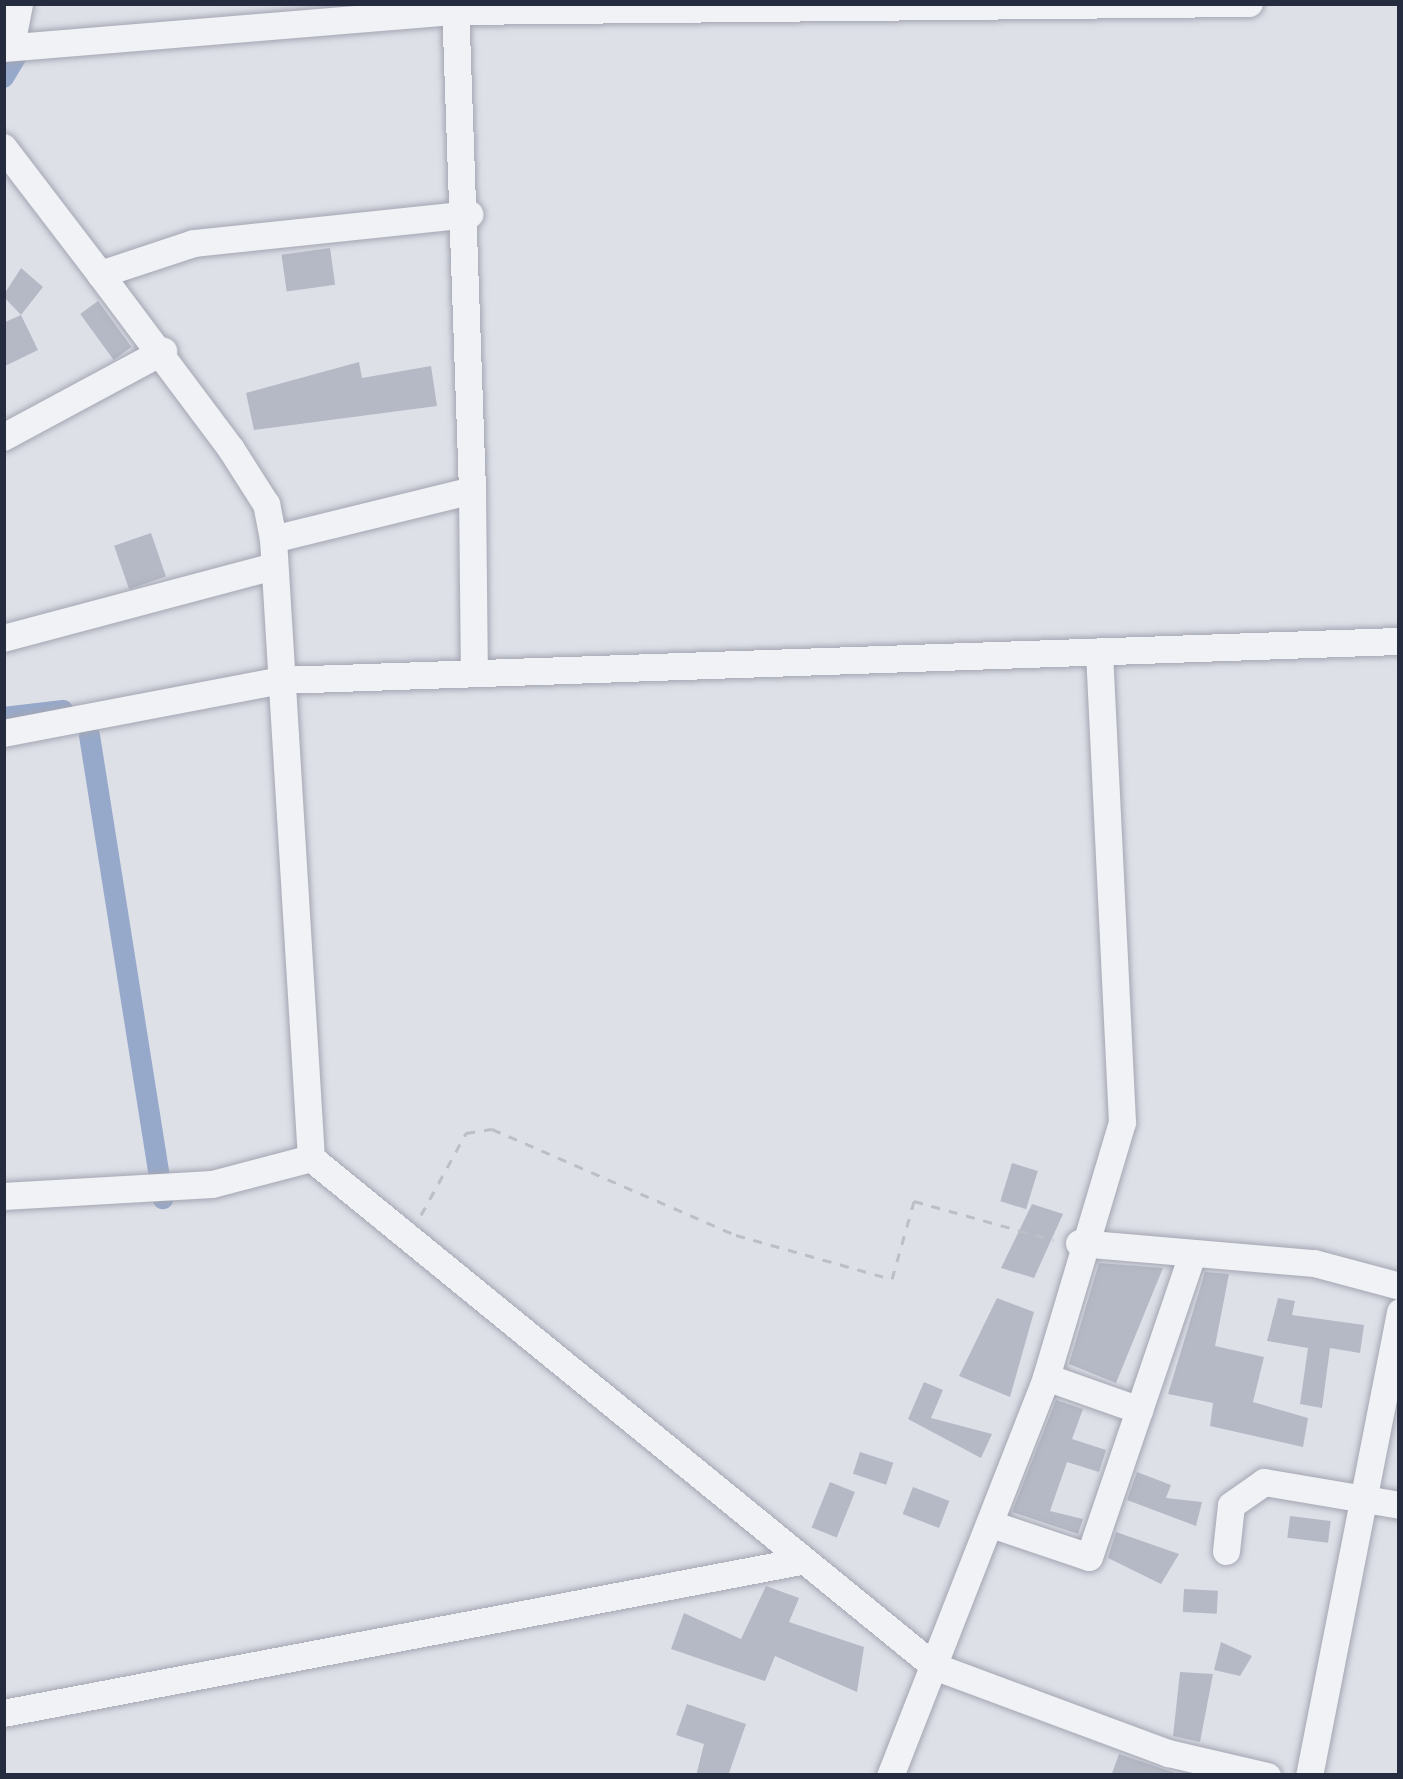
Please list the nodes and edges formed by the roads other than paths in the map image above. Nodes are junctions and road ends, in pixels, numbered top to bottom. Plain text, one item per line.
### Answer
1 (19, 3) edge
2 (1249, 3) edge
3 (455, 7) edge
4 (6, 44) edge
5 (3, 147) edge
6 (469, 214) junction
7 (100, 274) junction
8 (164, 351) junction
9 (3, 436) edge
10 (472, 490) junction
11 (273, 552) junction
12 (3, 638) edge
13 (1400, 641) edge
14 (1099, 652) junction
15 (474, 672) junction
16 (281, 680) junction
17 (3, 733) edge
18 (310, 1158) junction
19 (3, 1196) edge
20 (1079, 1243) junction
21 (1192, 1254) junction
22 (1400, 1286) edge
23 (1400, 1312) edge
24 (1046, 1377) junction
25 (1139, 1410) junction
26 (1367, 1501) junction
27 (1400, 1504) edge
28 (994, 1525) junction
29 (1226, 1551) dead end
30 (795, 1562) junction
31 (934, 1666) junction
32 (3, 1713) edge
33 (890, 1776) edge
34 (1267, 1776) edge
35 (1309, 1776) edge

1 - 4 street
2 - 3 street
3 - 4 street
3 - 6 street
5 - 7 street
6 - 7 street
6 - 10 street
7 - 8 street
8 - 9 street
8 - 11 street
10 - 11 street
10 - 15 street
11 - 12 street
11 - 16 street
13 - 14 street
14 - 15 street
14 - 20 street
15 - 16 street
16 - 17 street
16 - 18 street
18 - 19 street
18 - 30 street
20 - 21 street
20 - 24 street
21 - 22 street
21 - 25 street
23 - 26 street
24 - 25 street
24 - 28 street
25 - 28 street
26 - 27 street
26 - 29 street
26 - 35 street
28 - 31 street
30 - 31 street
30 - 32 street
31 - 33 street
31 - 34 street

